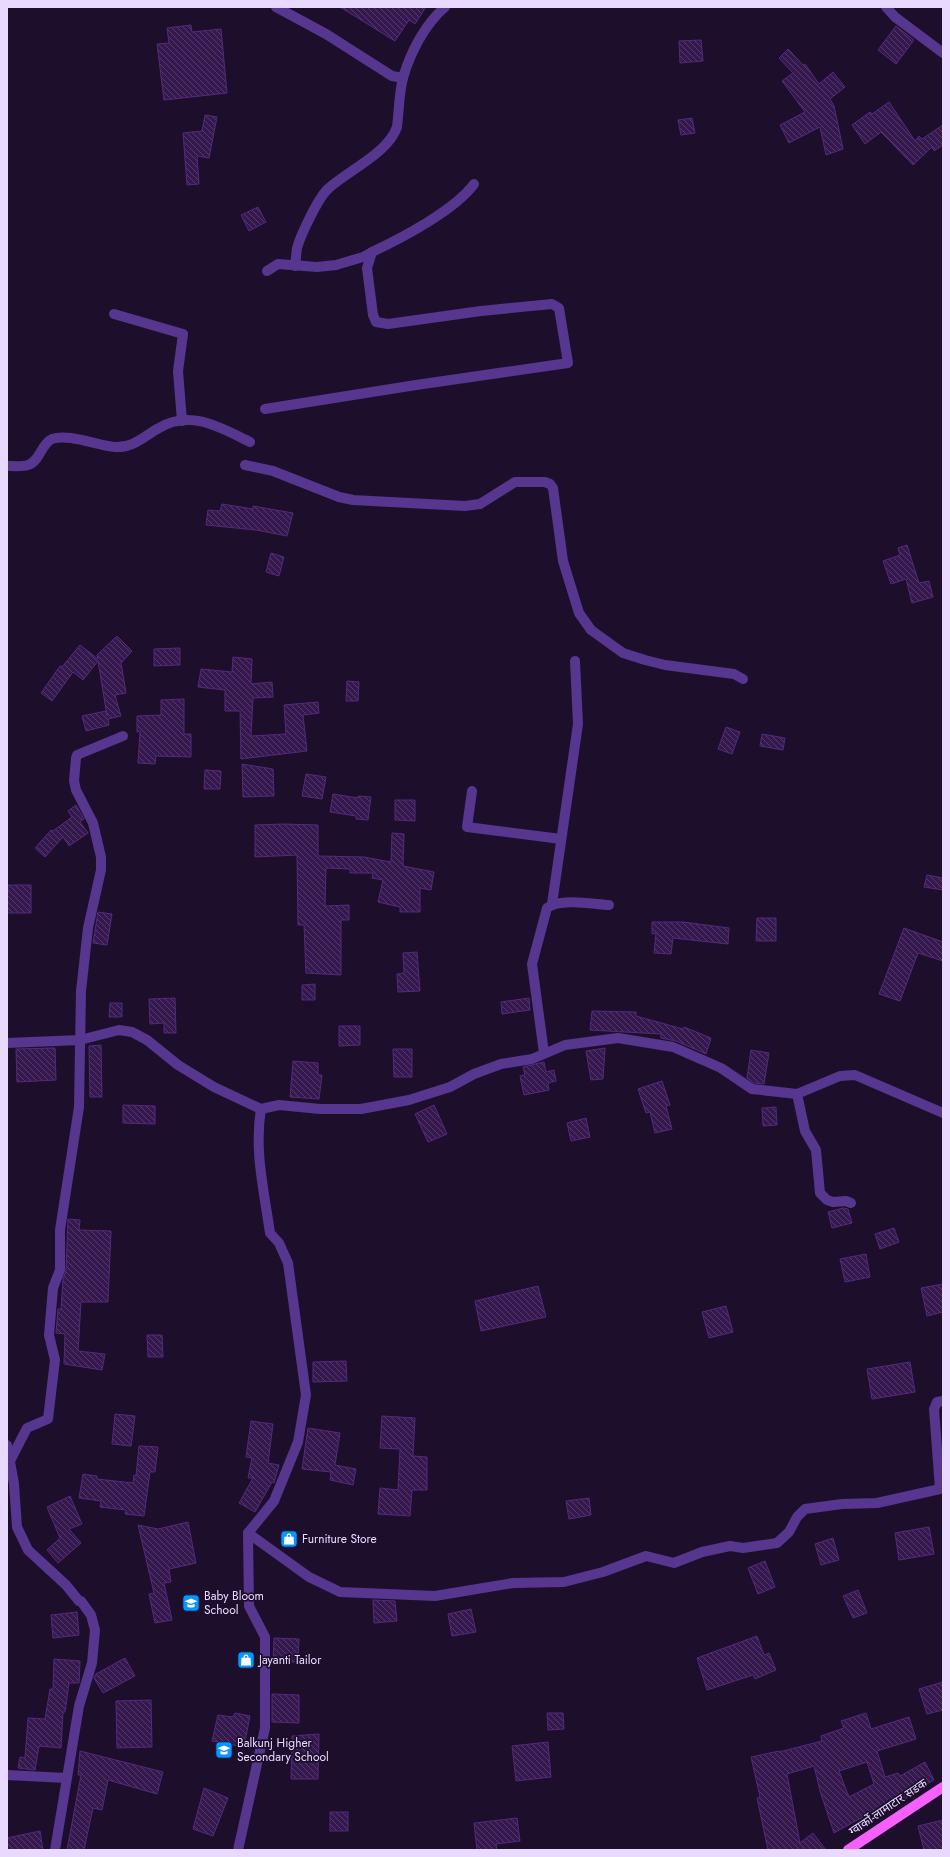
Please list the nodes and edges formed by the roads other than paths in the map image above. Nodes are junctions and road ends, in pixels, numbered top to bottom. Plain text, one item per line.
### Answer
1 (276, 7) edge
2 (445, 7) edge
3 (886, 7) edge
4 (943, 53) edge
5 (403, 78) junction
6 (474, 184) dead end
7 (372, 252) junction
8 (295, 266) junction
9 (267, 271) dead end
10 (114, 314) dead end
11 (265, 409) dead end
12 (182, 421) junction
13 (250, 442) dead end
14 (245, 465) dead end
15 (7, 466) edge
16 (575, 661) dead end
17 (743, 678) dead end
18 (123, 736) dead end
19 (472, 791) dead end
20 (562, 839) junction
21 (552, 904) junction
22 (609, 905) dead end
23 (80, 1040) junction
24 (7, 1043) edge
25 (544, 1053) junction
26 (797, 1094) junction
27 (261, 1109) junction
28 (943, 1113) edge
29 (851, 1203) dead end
30 (943, 1401) edge
31 (7, 1445) edge
32 (10, 1461) junction
33 (248, 1533) junction
34 (7, 1775) edge
35 (66, 1778) junction
36 (943, 1787) edge
37 (55, 1850) edge
38 (238, 1850) edge
39 (848, 1850) edge

1 - 5 street
2 - 5 street
3 - 4 street
5 - 8 street
6 - 7 street
7 - 8 street
7 - 11 street
8 - 9 street
10 - 12 street
12 - 13 street
12 - 15 street
14 - 17 street
16 - 20 street
18 - 23 street
19 - 20 street
20 - 21 street
21 - 22 street
21 - 25 street
23 - 24 street
23 - 27 street
23 - 32 street
25 - 26 street
25 - 27 street
26 - 28 street
26 - 29 street
27 - 33 street
30 - 33 street
31 - 32 street
32 - 35 street
33 - 38 street
34 - 35 street
35 - 37 street
36 - 39 main road, ग्वार्को-लामाटार सडक

